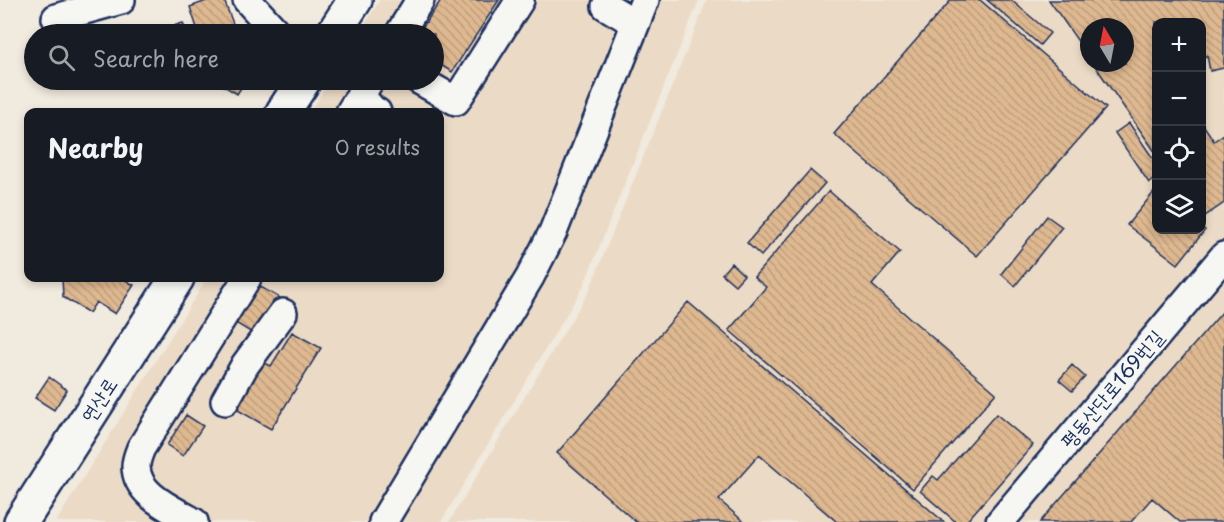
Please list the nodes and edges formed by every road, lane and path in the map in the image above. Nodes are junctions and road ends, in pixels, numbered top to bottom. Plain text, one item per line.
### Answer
1 (121, 0) edge
2 (247, 0) edge
3 (355, 0) edge
4 (420, 0) edge
5 (520, 0) edge
6 (606, 6) dead end
7 (640, 12) edge
8 (56, 18) dead end
9 (269, 24) edge
10 (339, 24) edge
11 (405, 24) edge
12 (297, 90) edge
13 (437, 90) edge
14 (286, 108) edge
15 (1224, 256) edge
16 (174, 282) edge
17 (244, 282) edge
18 (284, 313) dead end
19 (208, 340) junction
20 (245, 364) junction
21 (225, 401) dead end
22 (21, 522) edge
23 (194, 522) edge
24 (383, 522) edge
25 (1000, 522) edge

1 - 8 street
2 - 9 street
3 - 10 main road
4 - 11 street
5 - 13 street
6 - 7 street
7 - 24 street
12 - 14 main road
15 - 25 street, 평동산단로169번길
16 - 22 main road, 연산로
17 - 19 street
18 - 20 street
19 - 20 street
19 - 23 street
20 - 21 street

